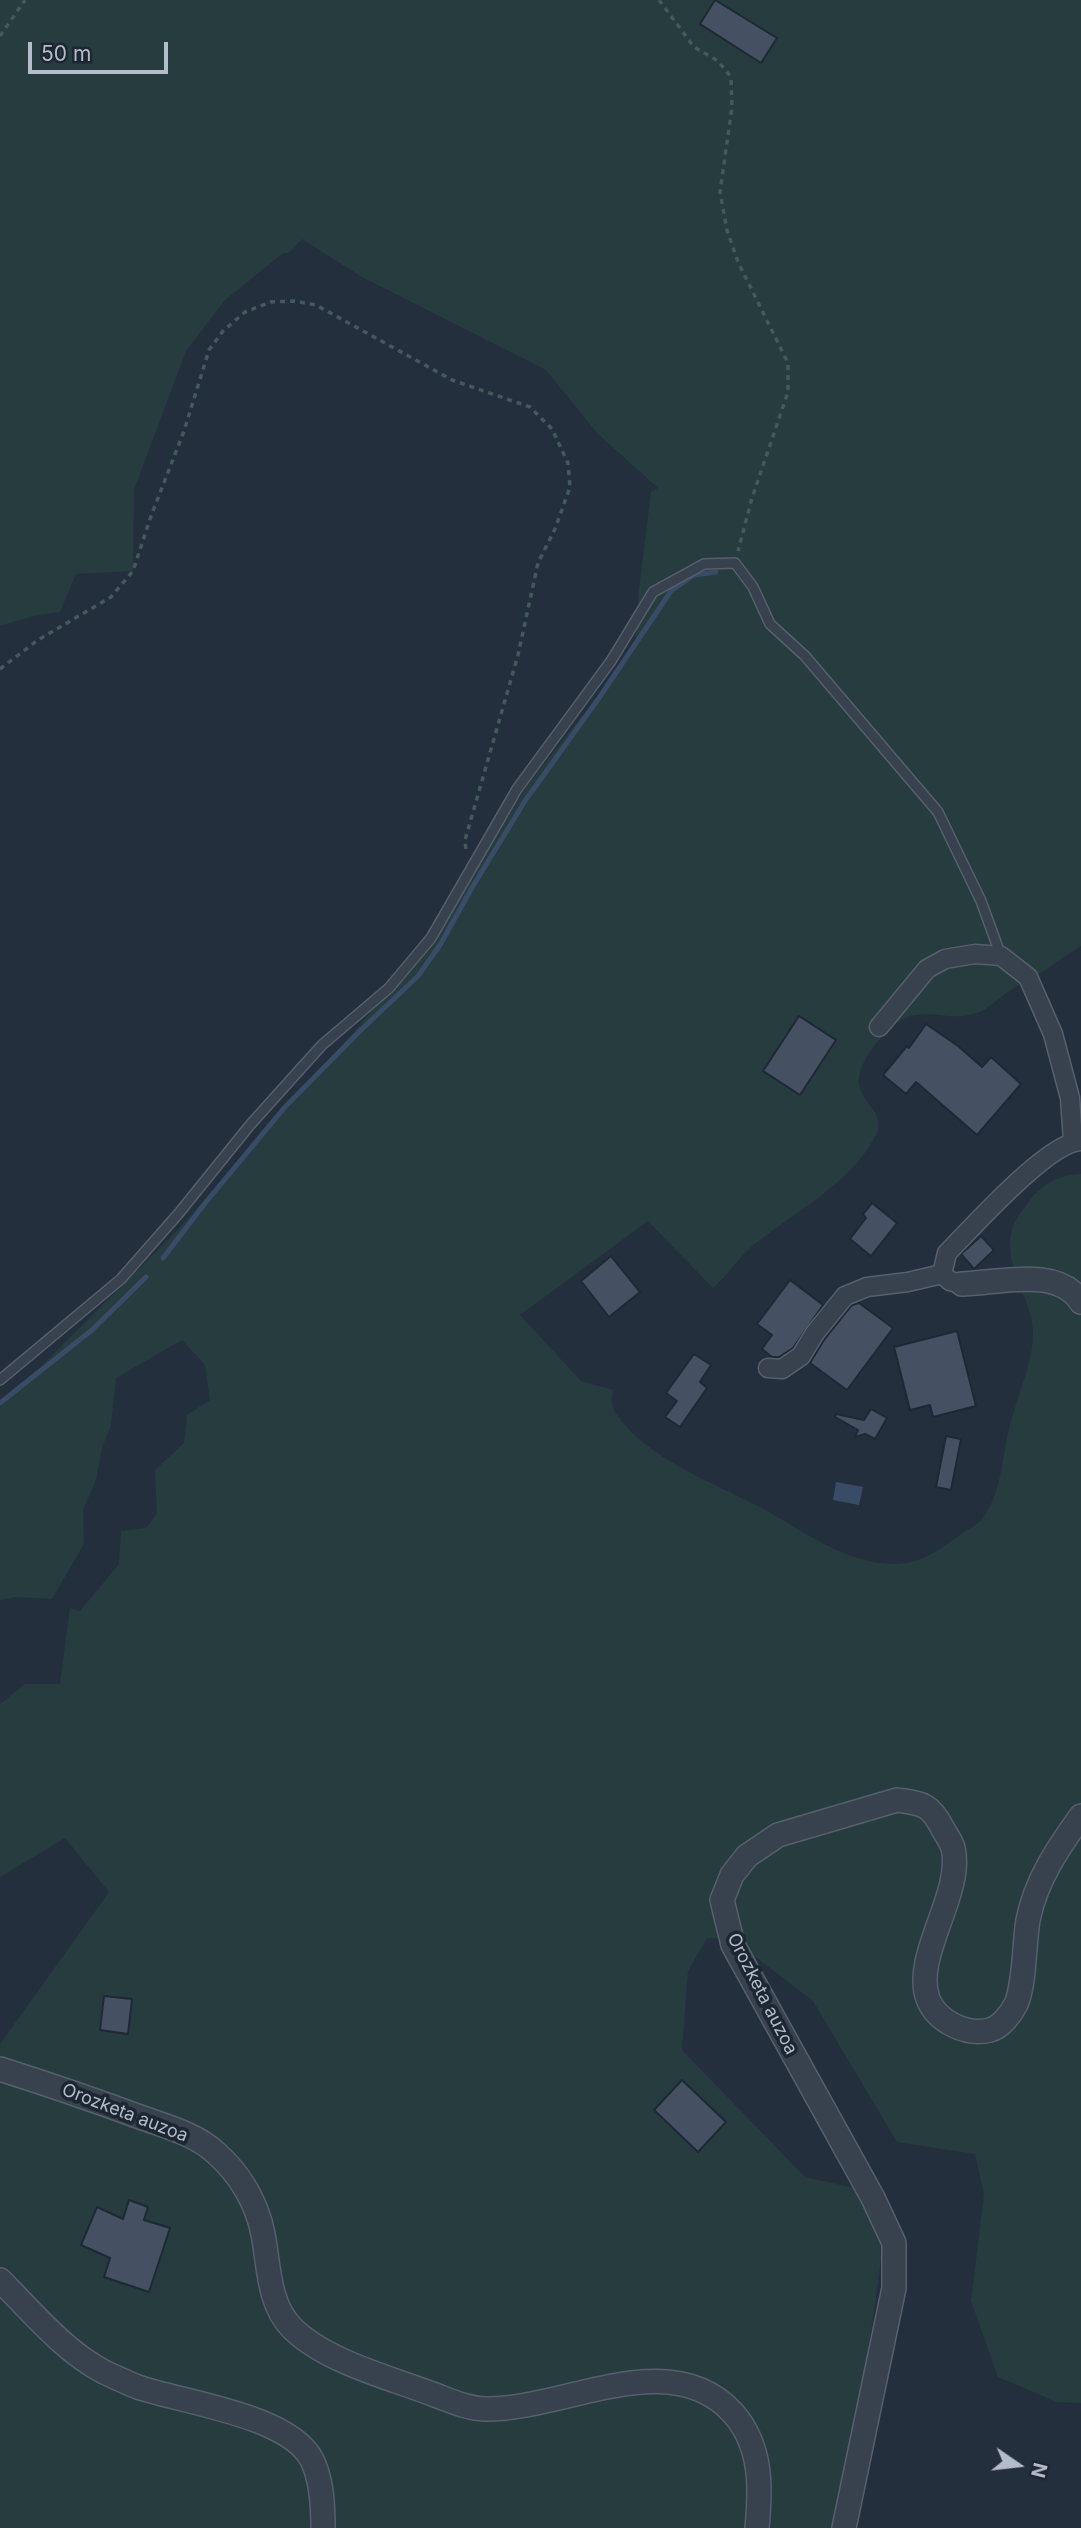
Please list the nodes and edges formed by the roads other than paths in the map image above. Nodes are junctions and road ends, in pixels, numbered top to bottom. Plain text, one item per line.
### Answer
1 (1001, 956) junction
2 (878, 1027) dead end
3 (1077, 1141) edge
4 (952, 1279) junction
5 (1081, 1302) edge
6 (768, 1368) dead end
7 (0, 1380) edge
8 (1081, 1816) edge
9 (0, 2069) edge
10 (0, 2280) edge
11 (323, 2528) edge
12 (757, 2528) edge
13 (844, 2528) edge

1 - 2 street
1 - 3 street
1 - 7 lane
3 - 4 street
4 - 5 street
4 - 6 street
8 - 13 street, Orozketa auzoa
9 - 12 street, Orozketa auzoa
10 - 11 street

